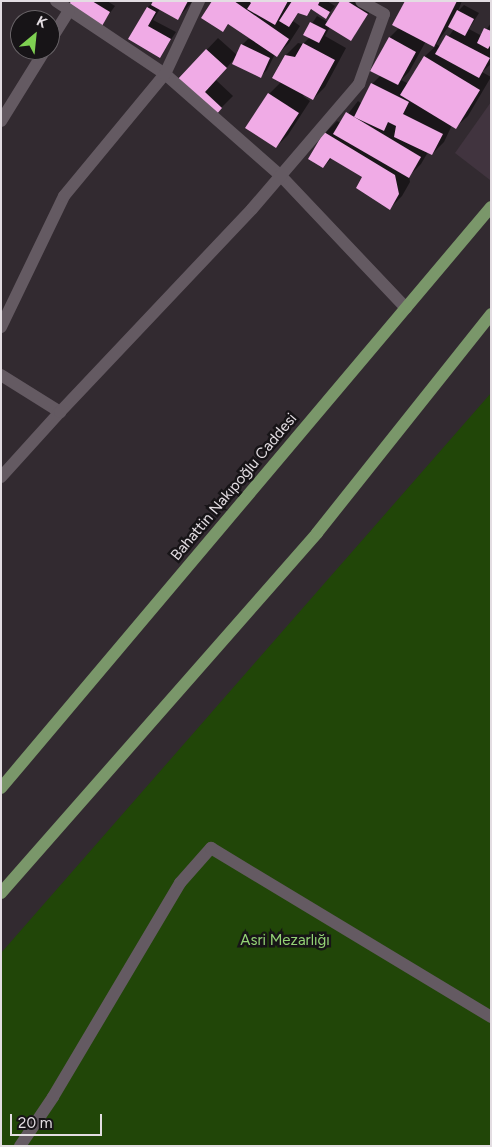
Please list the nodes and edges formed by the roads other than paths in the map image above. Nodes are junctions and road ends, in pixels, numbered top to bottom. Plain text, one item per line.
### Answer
1 (56, 1) edge
2 (199, 1) edge
3 (361, 1) edge
4 (69, 10) junction
5 (60, 25) edge
6 (39, 60) edge
7 (165, 74) junction
8 (1, 121) edge
9 (281, 176) junction
10 (491, 207) edge
11 (406, 308) junction
12 (491, 314) edge
13 (1, 327) edge
14 (1, 375) edge
15 (60, 412) junction
16 (1, 477) edge
17 (1, 788) edge
18 (1, 893) edge
19 (491, 1017) edge
20 (20, 1146) edge

1 - 4 street
2 - 7 street
3 - 9 street
4 - 5 street
4 - 7 street
6 - 8 street
7 - 9 street
7 - 13 street
9 - 11 street
9 - 15 street
10 - 11 main road, Bahattin Nakıpoğlu Caddesi
11 - 17 main road, Bahattin Nakıpoğlu Caddesi
12 - 18 main road
14 - 15 street
15 - 16 street
19 - 20 street

